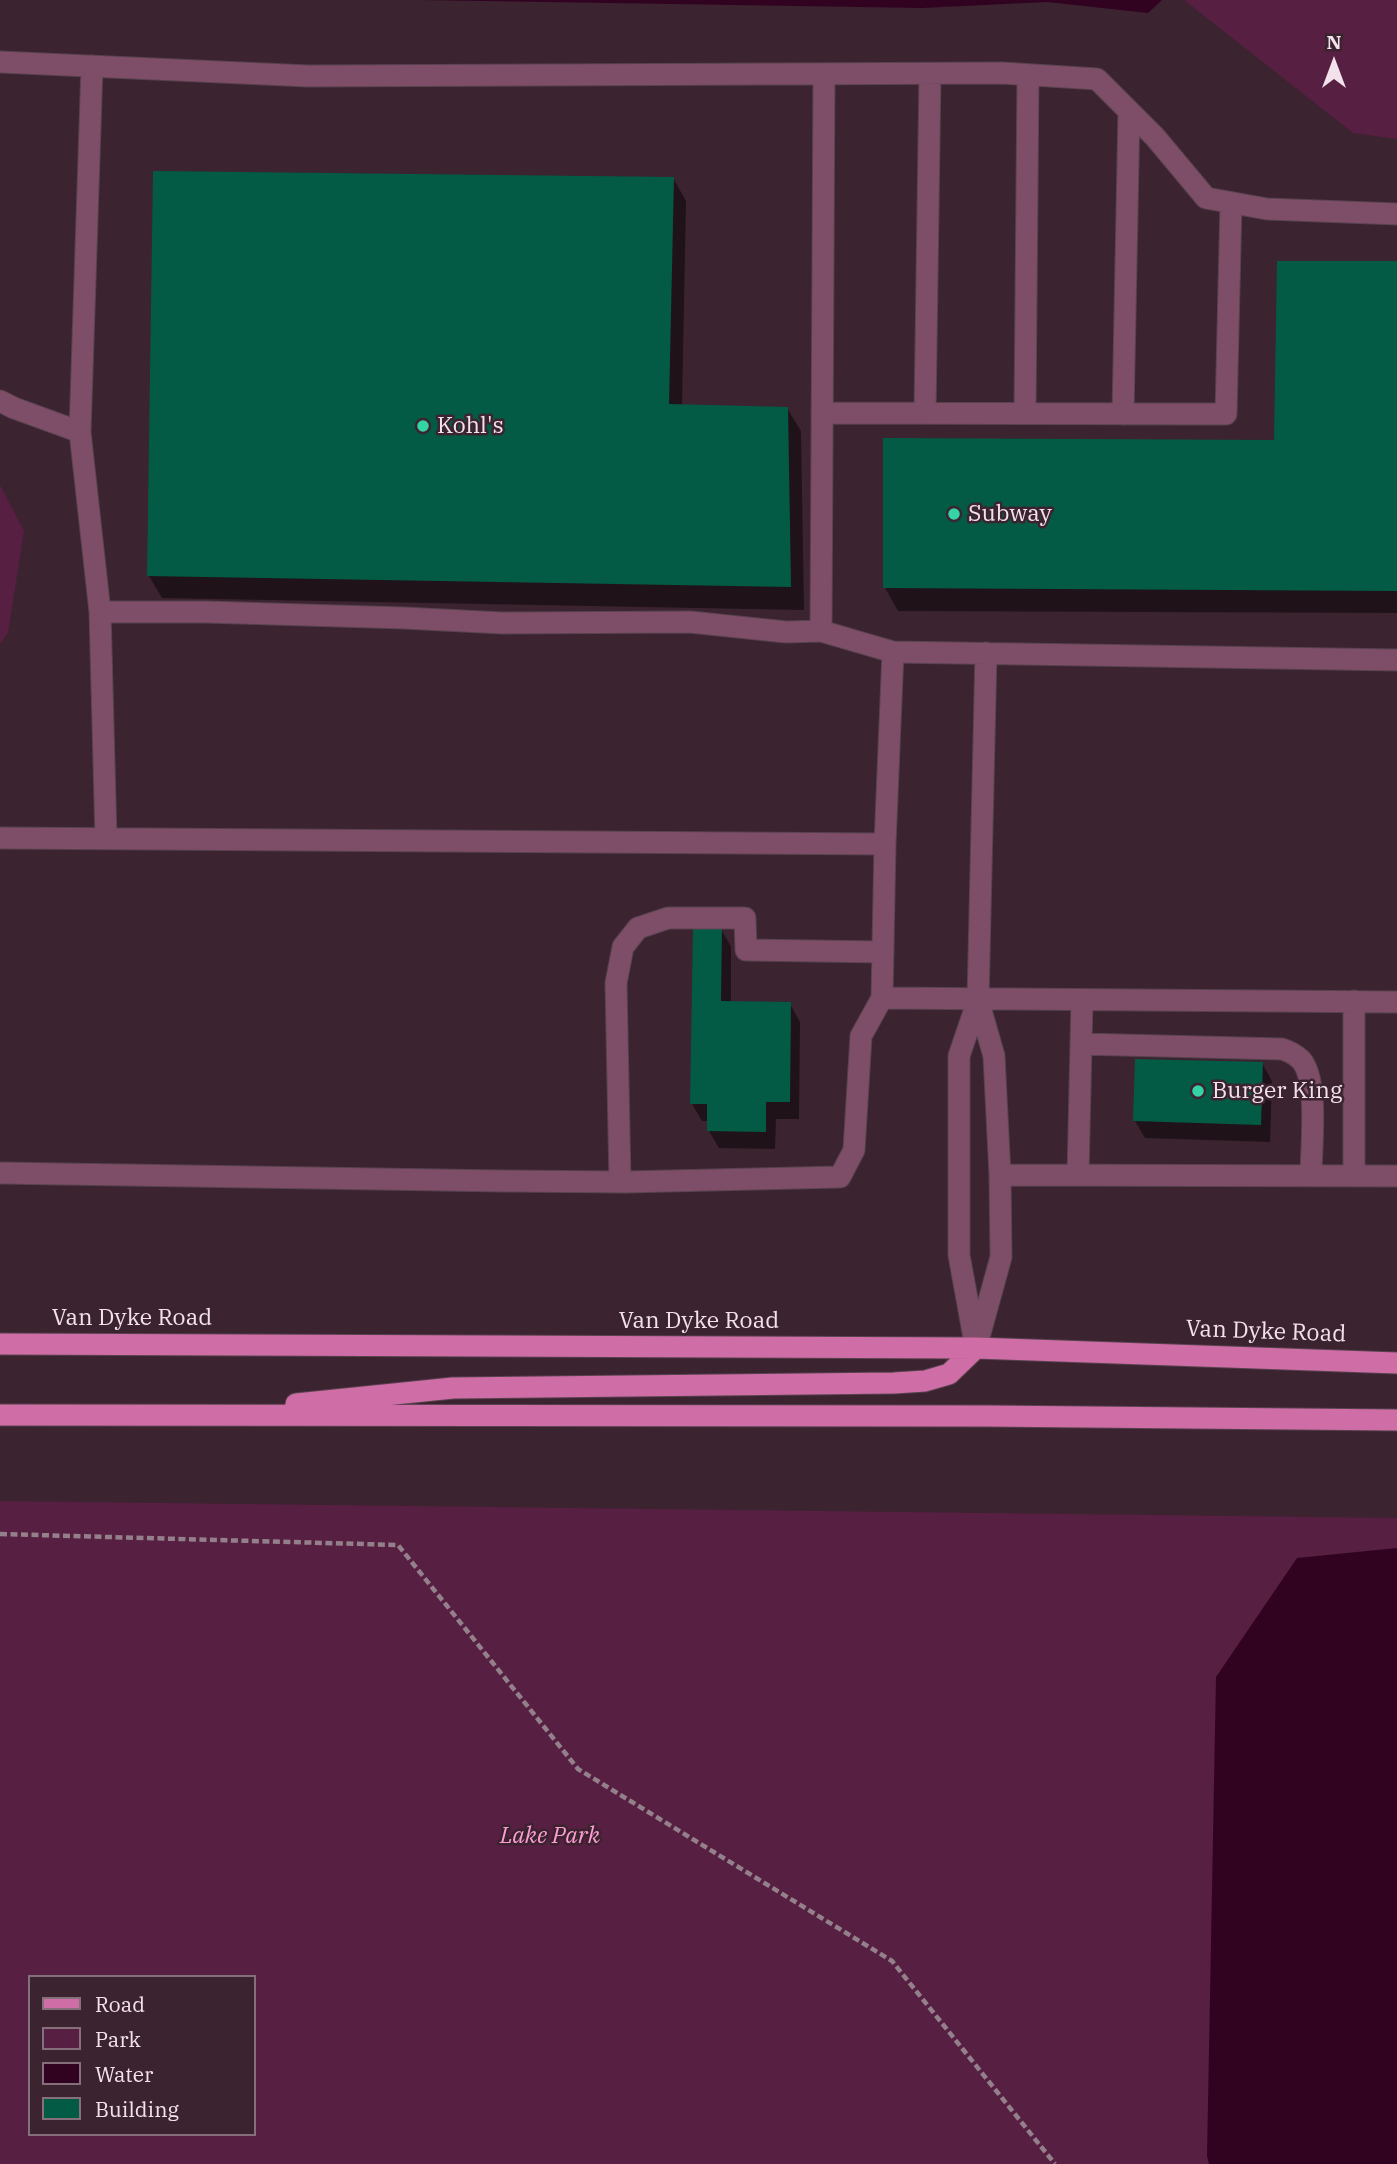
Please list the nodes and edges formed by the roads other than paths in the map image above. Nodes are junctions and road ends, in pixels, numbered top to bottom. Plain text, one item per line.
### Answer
1 (0, 62) edge
2 (92, 66) junction
3 (824, 74) junction
4 (930, 74) junction
5 (1028, 75) junction
6 (1129, 111) junction
7 (1231, 203) junction
8 (1397, 214) edge
9 (0, 401) edge
10 (822, 413) junction
11 (925, 413) junction
12 (1025, 413) junction
13 (1123, 414) junction
14 (80, 432) junction
15 (100, 612) junction
16 (821, 631) junction
17 (893, 652) junction
18 (986, 653) junction
19 (1397, 660) edge
20 (0, 838) edge
21 (106, 838) junction
22 (885, 844) junction
23 (883, 952) junction
24 (882, 998) junction
25 (978, 1000) junction
26 (1082, 1000) junction
27 (1354, 1001) junction
28 (1397, 1002) edge
29 (1081, 1044) junction
30 (0, 1173) edge
31 (1000, 1175) junction
32 (1078, 1175) junction
33 (1311, 1176) junction
34 (1354, 1176) junction
35 (1397, 1176) edge
36 (620, 1181) junction
37 (0, 1344) edge
38 (976, 1348) junction
39 (1397, 1363) edge
40 (0, 1415) edge
41 (176, 1416) junction
42 (1397, 1420) edge

1 - 2 lane
2 - 3 lane
2 - 14 lane
3 - 4 lane
3 - 10 lane
4 - 5 lane
4 - 11 lane
5 - 6 lane
5 - 12 lane
6 - 7 lane
6 - 13 lane
7 - 8 lane
7 - 13 lane
9 - 14 lane
10 - 11 lane
10 - 16 lane
11 - 12 lane
12 - 13 lane
14 - 15 lane
15 - 16 lane
15 - 21 lane
16 - 17 lane
17 - 18 lane
17 - 22 lane
18 - 19 lane
18 - 25 lane
20 - 21 lane
21 - 22 lane
22 - 23 lane
23 - 24 lane
23 - 36 lane
24 - 25 lane
24 - 36 lane
25 - 26 lane
25 - 31 lane
25 - 38 lane
26 - 27 lane
26 - 29 lane
27 - 28 lane
27 - 34 lane
29 - 32 lane
29 - 33 lane
30 - 36 lane
31 - 32 lane
31 - 38 lane
32 - 33 lane
33 - 34 lane
34 - 35 lane
37 - 38 main road, Van Dyke Road
38 - 39 main road, Van Dyke Road
38 - 41 main road
40 - 41 main road
41 - 42 main road

